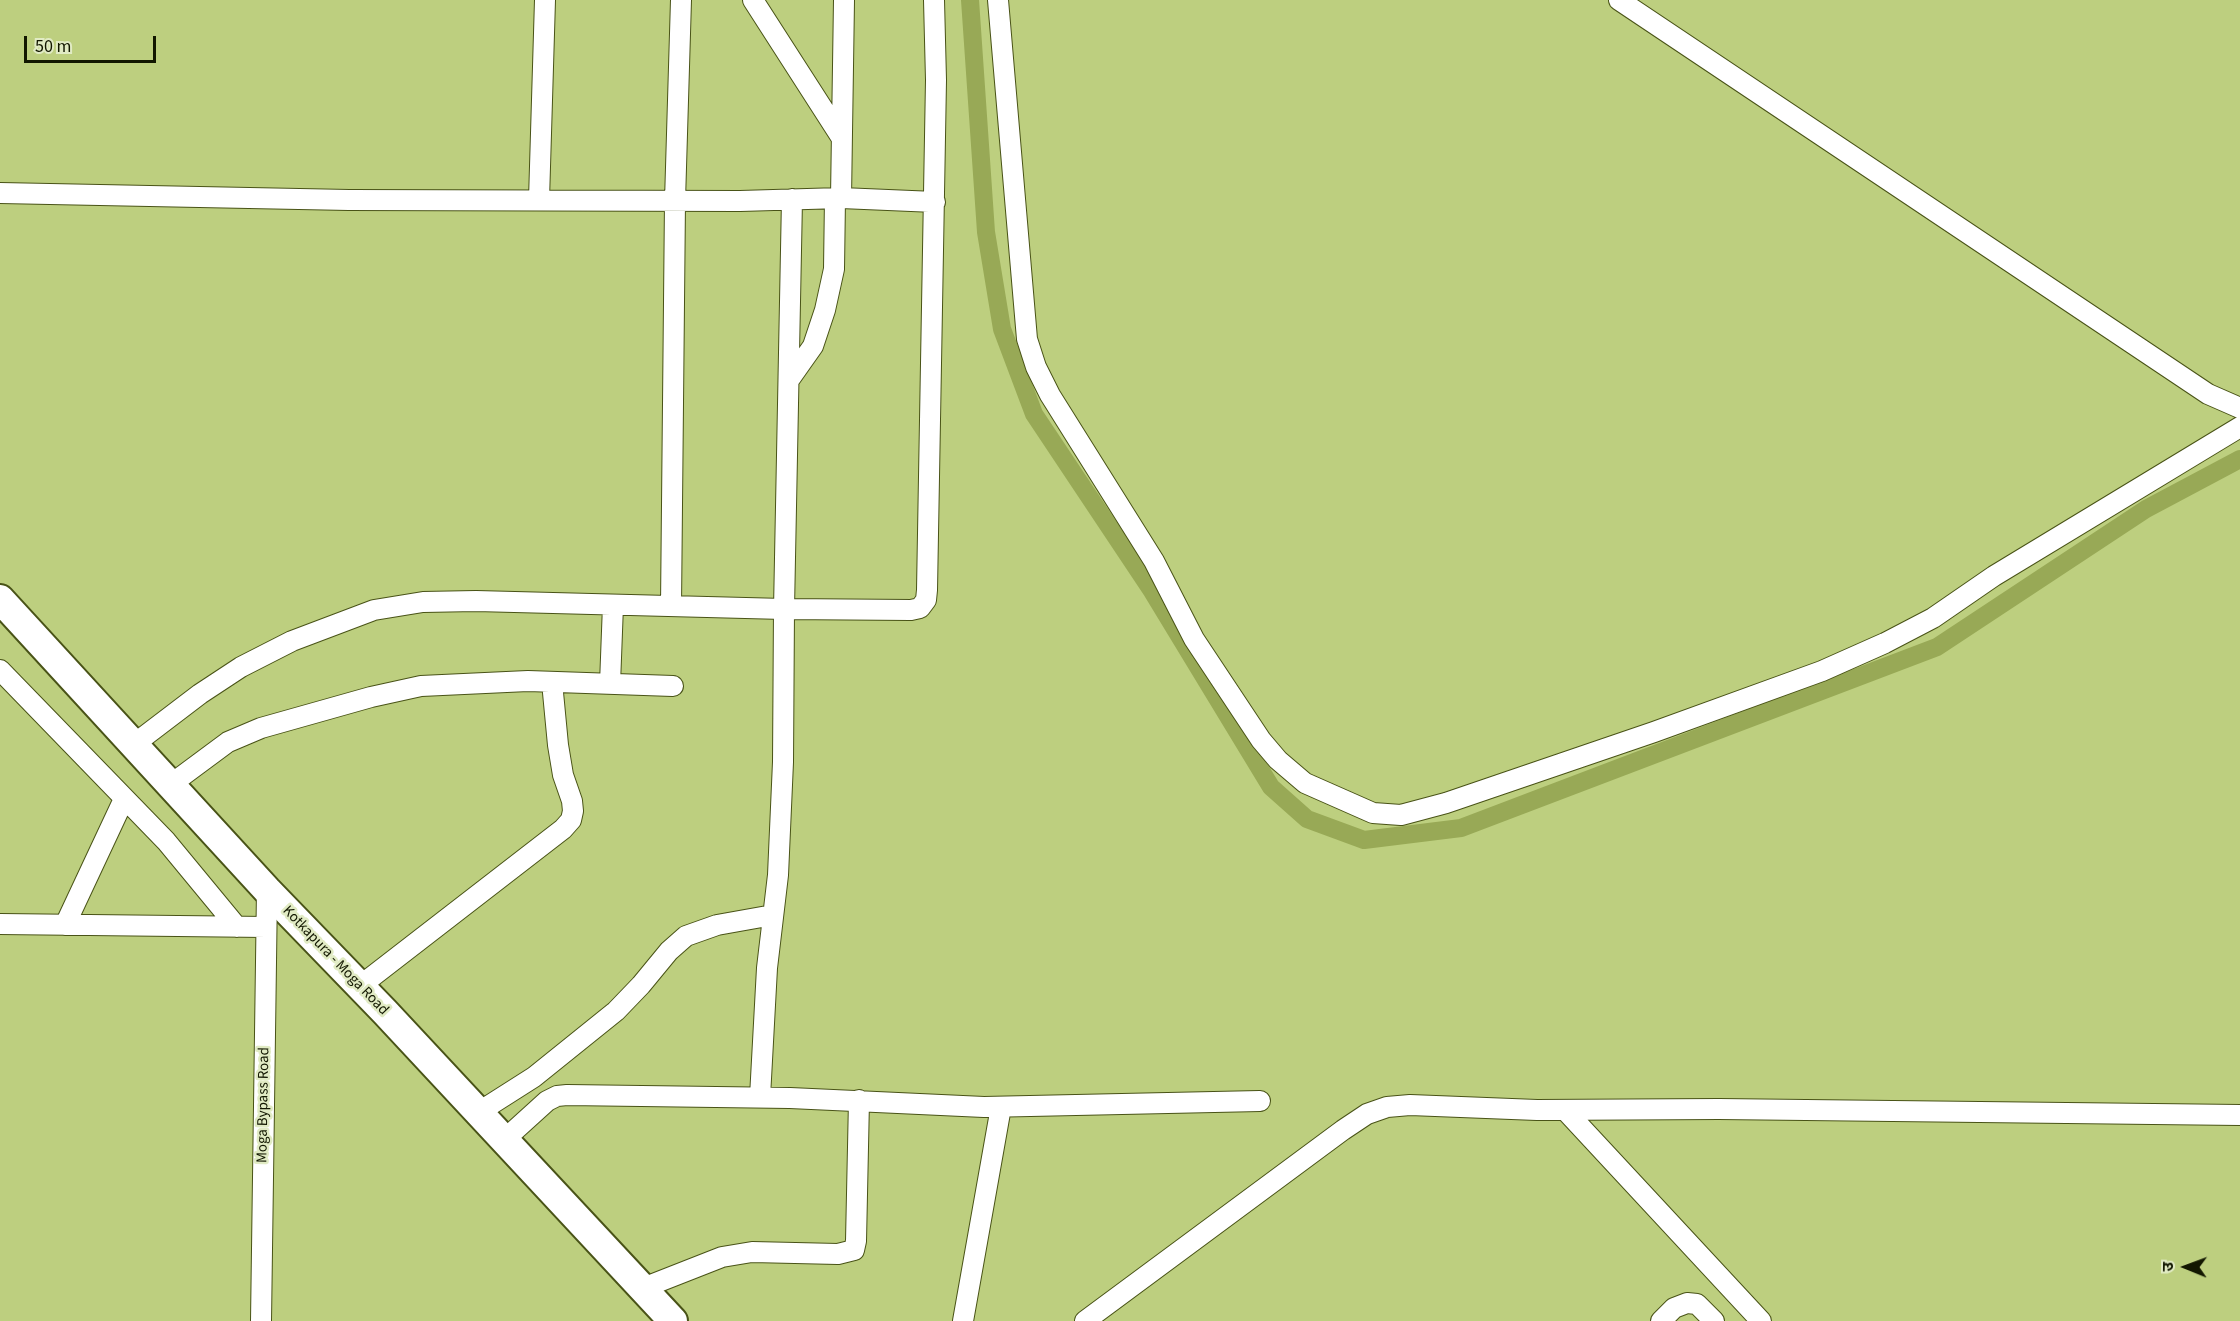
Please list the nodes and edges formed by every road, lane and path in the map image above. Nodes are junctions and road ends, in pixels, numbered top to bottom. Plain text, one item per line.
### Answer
1 (545, 0) edge
2 (681, 0) edge
3 (753, 0) edge
4 (844, 0) edge
5 (934, 0) edge
6 (998, 0) edge
7 (1619, 0) edge
8 (841, 137) junction
9 (0, 193) edge
10 (838, 198) junction
11 (792, 199) junction
12 (539, 200) junction
13 (675, 201) junction
14 (934, 202) junction
15 (789, 380) junction
16 (2240, 408) edge
17 (2240, 427) edge
18 (0, 599) edge
19 (613, 605) junction
20 (671, 606) junction
21 (784, 609) junction
22 (0, 670) edge
23 (552, 682) junction
24 (610, 684) junction
25 (673, 686) dead end
26 (133, 745) junction
27 (170, 785) junction
28 (124, 799) junction
29 (267, 890) junction
30 (773, 915) junction
31 (0, 924) edge
32 (65, 925) junction
33 (237, 927) junction
34 (266, 927) junction
35 (360, 986) junction
36 (760, 1097) junction
37 (860, 1100) junction
38 (1260, 1101) dead end
39 (1001, 1107) junction
40 (1564, 1110) junction
41 (479, 1112) junction
42 (2240, 1115) edge
43 (504, 1140) junction
44 (643, 1288) junction
45 (261, 1321) edge
46 (673, 1321) edge
47 (963, 1321) edge
48 (1085, 1321) edge
49 (1661, 1321) edge
50 (1714, 1321) edge
51 (1761, 1321) edge

1 - 12 street
2 - 13 street
3 - 8 street
4 - 8 street
5 - 14 street
6 - 17 street
7 - 16 street
8 - 10 street
9 - 12 street
10 - 11 street
10 - 14 street
10 - 15 street
11 - 13 street
11 - 15 street
12 - 13 street
13 - 20 street
14 - 21 street
15 - 21 street
18 - 26 highway, Kotkapura - Moga Road
19 - 20 street
19 - 24 street
19 - 26 street
20 - 21 street
21 - 30 street
22 - 28 street
23 - 24 street
23 - 27 street
23 - 35 street
24 - 25 street
26 - 27 highway, Kotkapura - Moga Road
27 - 29 highway, Kotkapura - Moga Road
28 - 32 street
28 - 33 street
29 - 34 street, Moga Bypass Road
29 - 35 highway, Kotkapura - Moga Road
30 - 36 street
30 - 41 street
31 - 32 street
32 - 33 street
33 - 34 street
34 - 45 street, Moga Bypass Road
35 - 41 highway, Kotkapura - Moga Road
36 - 37 street
36 - 43 street
37 - 39 street
37 - 44 street
38 - 39 street
39 - 47 street
40 - 42 street
40 - 48 street
40 - 51 street
41 - 43 highway, Kotkapura - Moga Road
43 - 44 highway, Kotkapura - Moga Road
44 - 46 highway, Kotkapura - Moga Road
49 - 50 street

